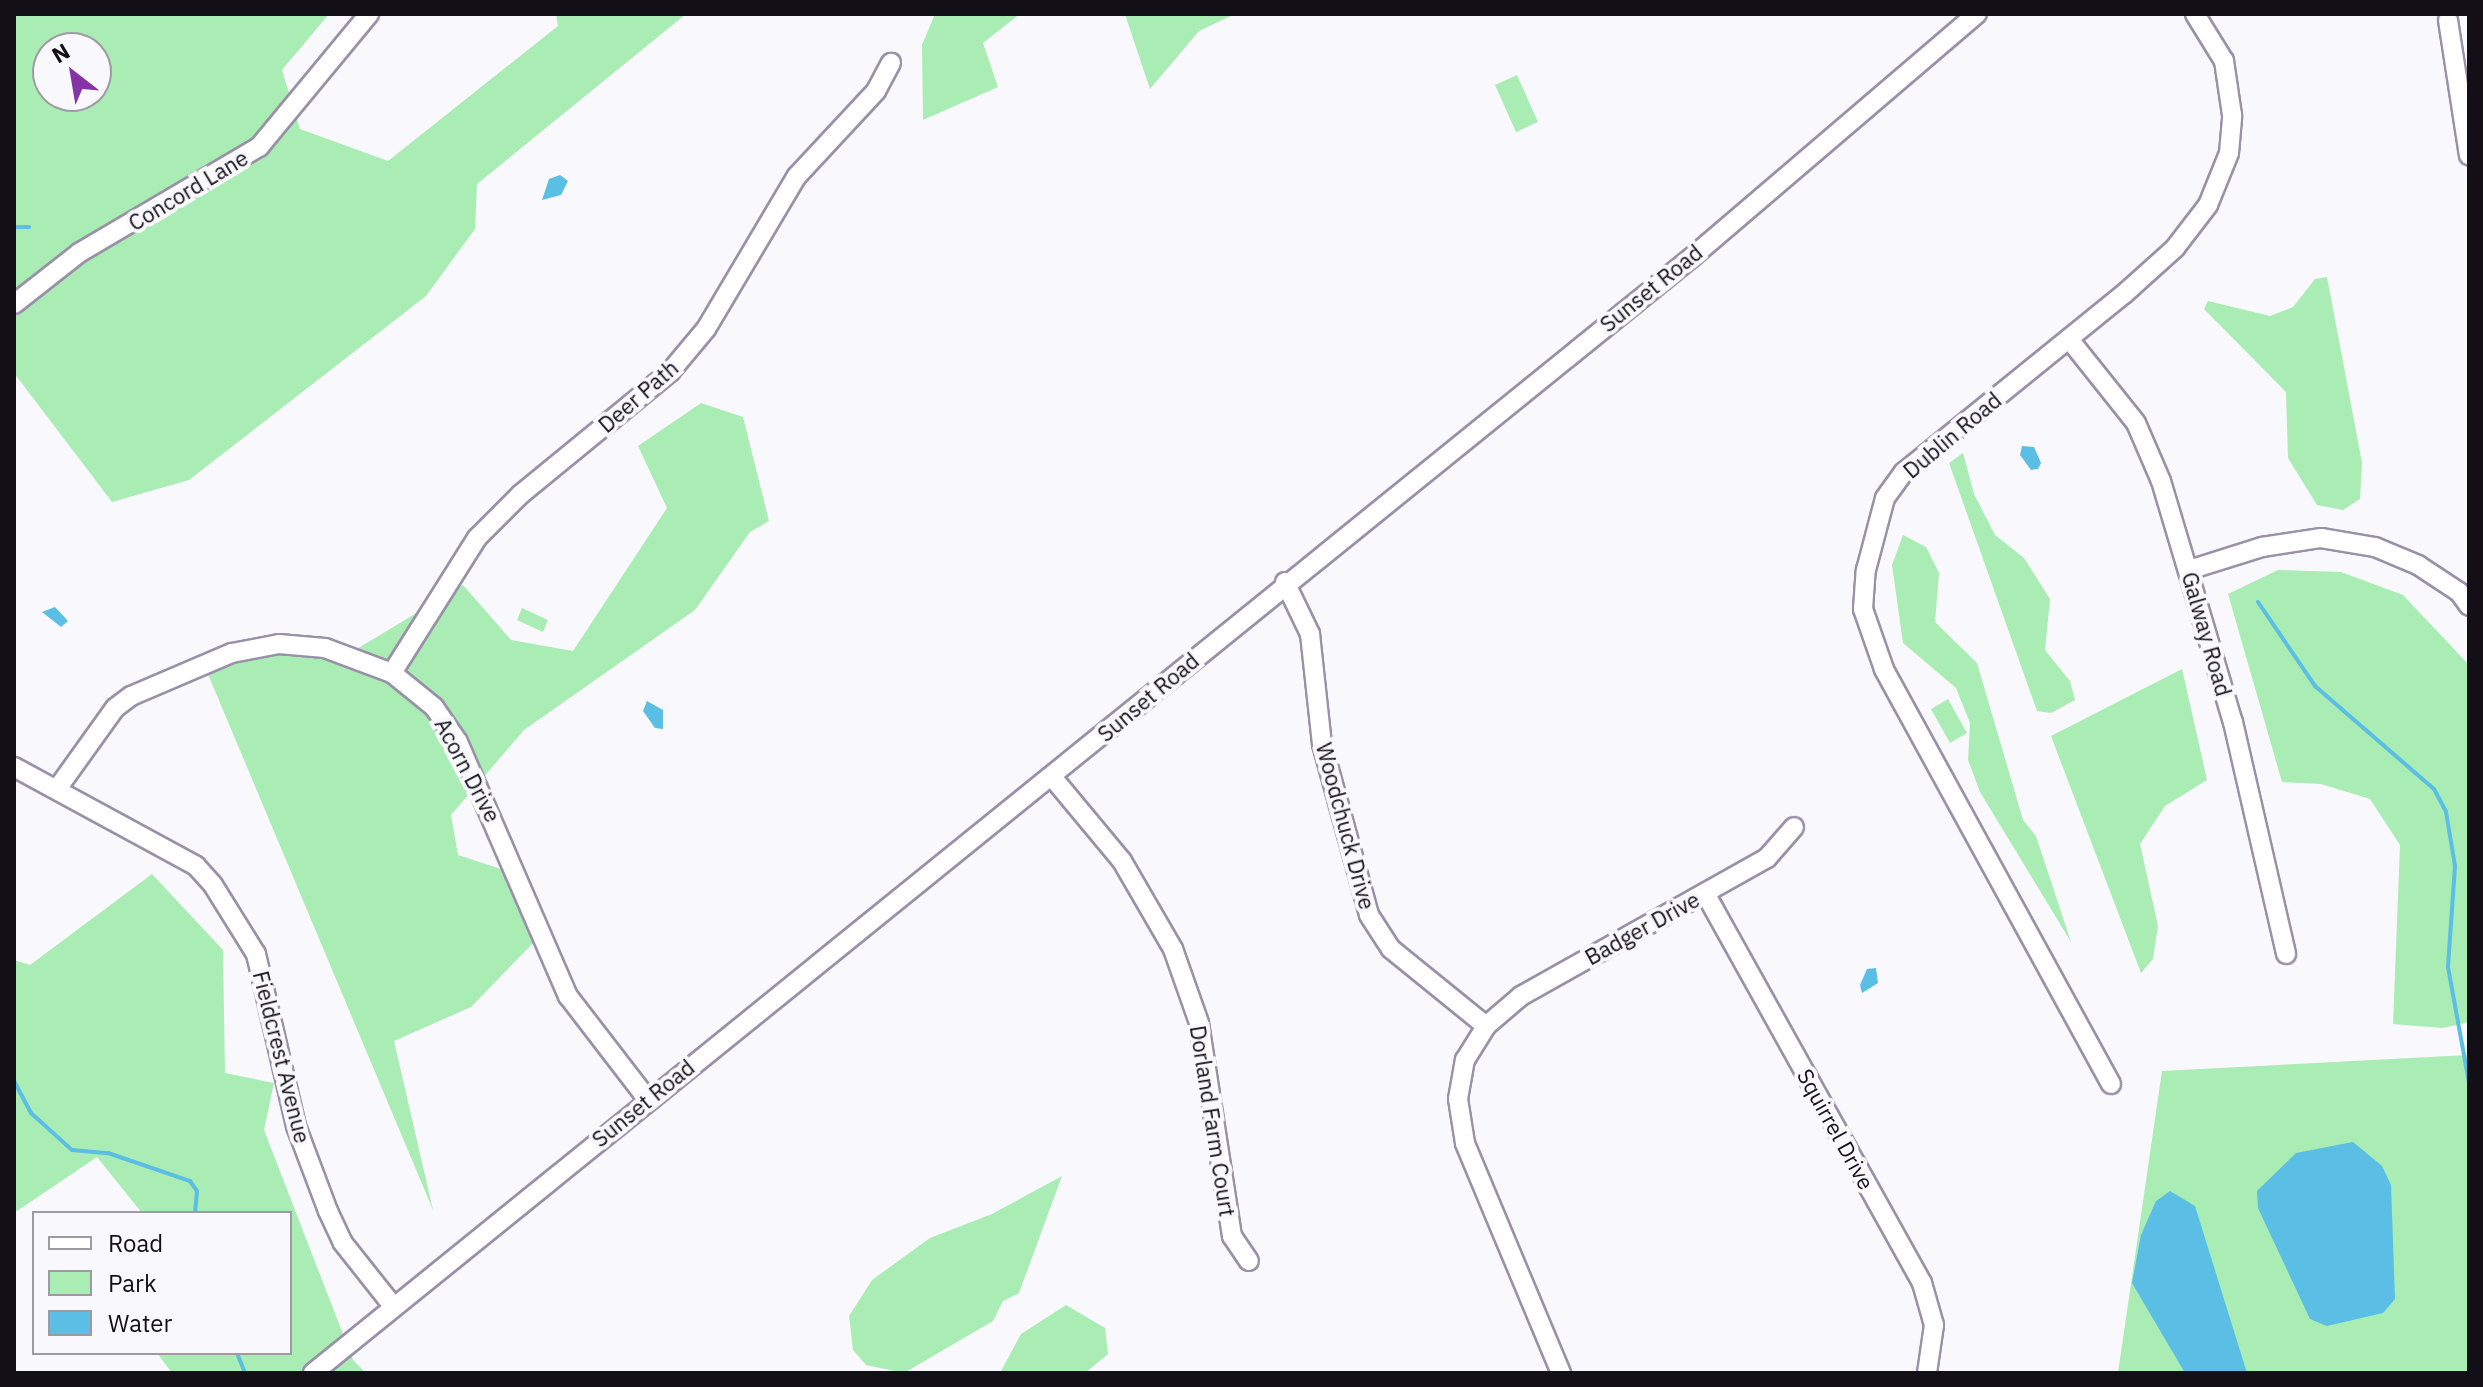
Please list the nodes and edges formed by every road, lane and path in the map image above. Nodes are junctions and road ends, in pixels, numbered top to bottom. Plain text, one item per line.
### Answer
1 (369, 14) edge
2 (1977, 14) edge
3 (2195, 14) edge
4 (2448, 20) dead end
5 (891, 63) dead end
6 (2469, 155) edge
7 (14, 304) edge
8 (2069, 339) junction
9 (2189, 570) junction
10 (1285, 582) junction
11 (2466, 593) edge
12 (392, 673) junction
13 (14, 767) edge
14 (1053, 778) junction
15 (57, 789) junction
16 (1794, 827) dead end
17 (1705, 893) junction
18 (2286, 954) dead end
19 (1486, 1026) junction
20 (2111, 1084) dead end
21 (648, 1100) junction
22 (1249, 1261) dead end
23 (393, 1306) junction
24 (313, 1373) edge
25 (1561, 1373) edge
26 (1927, 1373) edge

1 - 7 street, Concord Lane
2 - 10 street, Sunset Road
3 - 8 street, Dublin Road
4 - 6 street
5 - 12 street, Deer Path
8 - 9 street, Galway Road
8 - 20 street, Dublin Road
9 - 11 street
9 - 18 street, Galway Road
10 - 14 street, Sunset Road
10 - 19 street, Woodchuck Drive
12 - 15 street, Acorn Drive
12 - 21 street, Acorn Drive
13 - 15 street, Fieldcrest Avenue
14 - 21 street, Sunset Road
14 - 22 street, Dorland Farm Court
15 - 23 street, Fieldcrest Avenue
16 - 17 street, Badger Drive
17 - 19 street, Badger Drive
17 - 26 street, Squirrel Drive
19 - 25 street
21 - 23 street, Sunset Road
23 - 24 street, Sunset Road

